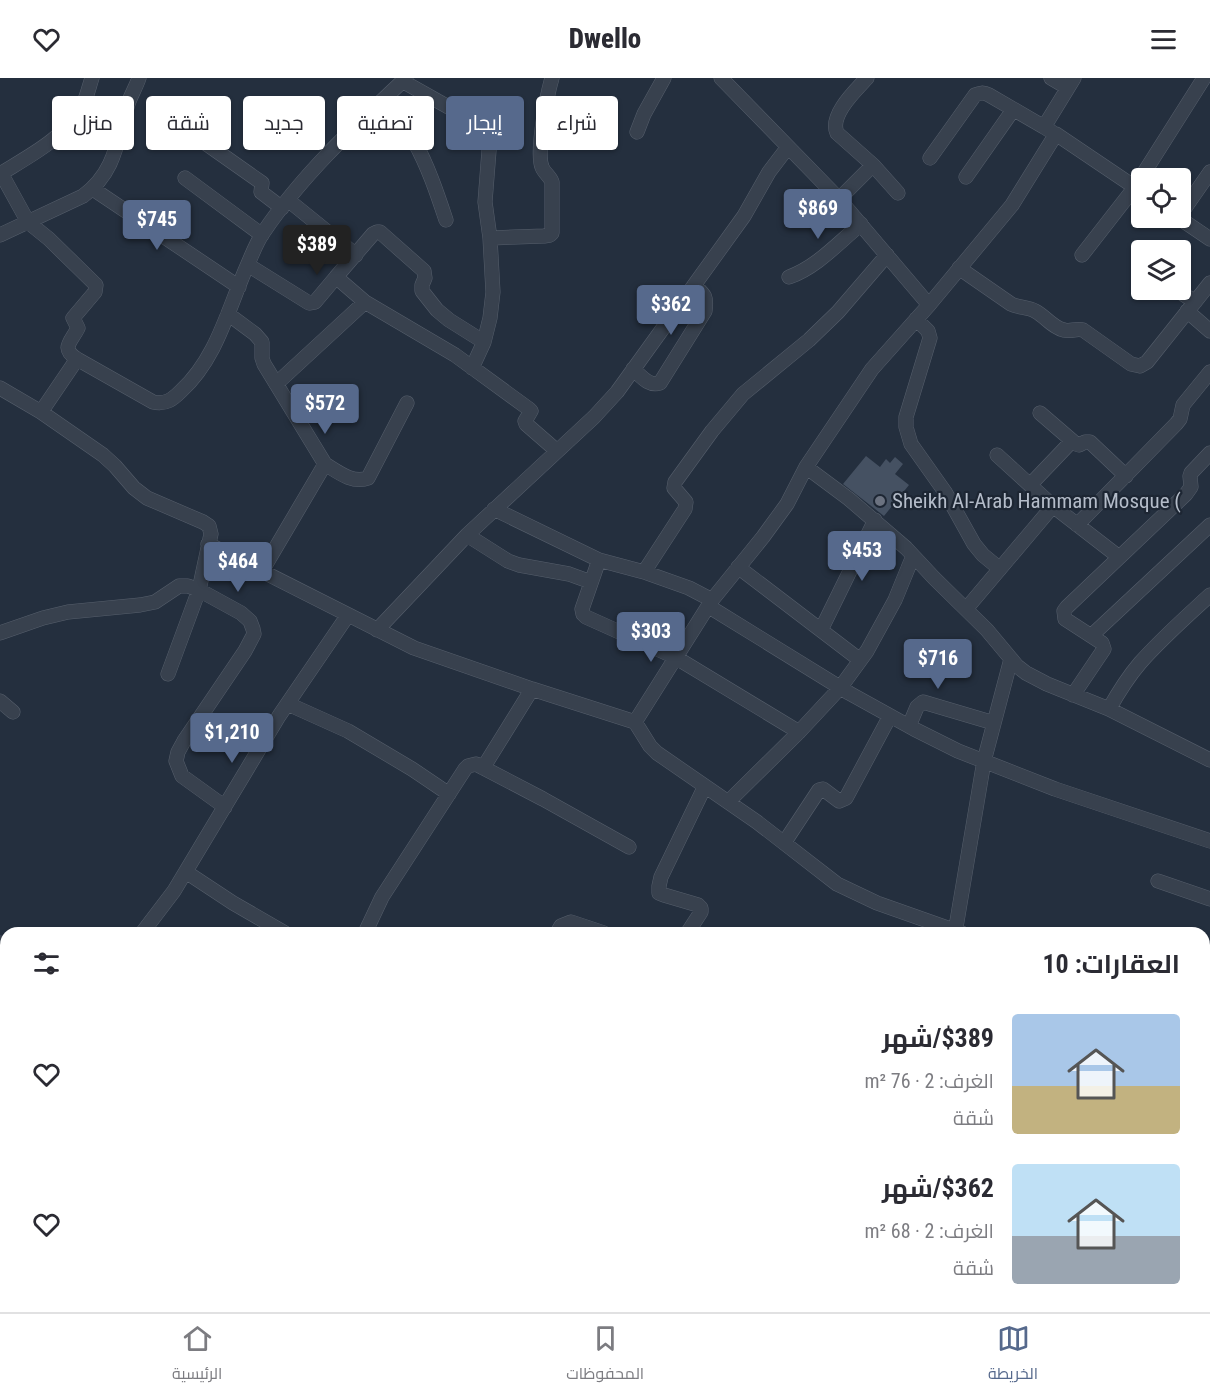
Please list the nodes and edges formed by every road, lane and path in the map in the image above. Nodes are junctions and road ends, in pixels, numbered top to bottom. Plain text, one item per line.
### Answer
1 (92, 78) edge
2 (140, 78) edge
3 (552, 78) edge
4 (664, 78) edge
5 (721, 78) edge
6 (867, 78) edge
7 (1051, 78) edge
8 (1204, 78) edge
9 (404, 80) edge
10 (1071, 83) edge
11 (387, 96) edge
12 (1013, 110) junction
13 (1050, 131) junction
14 (637, 132) dead end
15 (337, 146) edge
16 (789, 147) junction
17 (215, 150) edge
18 (418, 150) edge
19 (930, 158) dead end
20 (873, 165) junction
21 (1150, 168) edge
22 (1210, 172) edge
23 (0, 173) edge
24 (966, 177) dead end
25 (185, 178) dead end
26 (1131, 184) edge
27 (93, 189) junction
28 (898, 193) dead end
29 (1131, 197) edge
30 (839, 199) junction
31 (1191, 200) edge
32 (285, 204) junction
33 (446, 220) dead end
34 (28, 222) junction
35 (861, 224) junction
36 (1191, 226) edge
37 (0, 235) edge
38 (262, 235) junction
39 (490, 237) junction
40 (1210, 239) edge
41 (356, 255) junction
42 (887, 255) junction
43 (1082, 255) dead end
44 (248, 265) junction
45 (959, 268) junction
46 (336, 277) junction
47 (789, 277) dead end
48 (1210, 283) edge
49 (694, 285) junction
50 (239, 287) junction
51 (1185, 300) edge
52 (365, 302) junction
53 (929, 305) junction
54 (1191, 307) junction
55 (228, 314) junction
56 (916, 319) junction
57 (1210, 332) edge
58 (484, 342) junction
59 (77, 359) junction
60 (472, 368) junction
61 (633, 369) junction
62 (1210, 372) edge
63 (276, 384) junction
64 (0, 388) edge
65 (407, 403) dead end
66 (41, 412) junction
67 (1040, 413) dead end
68 (1072, 441) junction
69 (557, 451) junction
70 (1210, 453) edge
71 (997, 455) dead end
72 (325, 464) junction
73 (806, 467) junction
74 (1126, 476) junction
75 (1030, 485) junction
76 (1053, 506) junction
77 (494, 509) junction
78 (875, 520) junction
79 (1077, 525) junction
80 (1210, 525) edge
81 (467, 535) junction
82 (208, 544) junction
83 (913, 556) junction
84 (1119, 557) junction
85 (598, 560) junction
86 (738, 567) junction
87 (1000, 569) junction
88 (262, 571) junction
89 (644, 572) junction
90 (591, 582) junction
91 (199, 590) junction
92 (1210, 595) edge
93 (710, 603) junction
94 (966, 609) junction
95 (348, 615) junction
96 (377, 630) junction
97 (821, 630) junction
98 (0, 633) edge
99 (1092, 636) junction
100 (675, 657) junction
101 (1011, 659) junction
102 (860, 660) junction
103 (168, 674) dead end
104 (840, 688) junction
105 (532, 689) junction
106 (1073, 694) junction
107 (0, 701) edge
108 (288, 704) junction
109 (1109, 709) junction
110 (13, 712) dead end
111 (890, 716) junction
112 (635, 722) junction
113 (994, 723) junction
114 (909, 726) junction
115 (799, 732) junction
116 (1210, 760) edge
117 (984, 761) junction
118 (483, 768) junction
119 (705, 786) junction
120 (449, 794) junction
121 (728, 802) junction
122 (225, 807) junction
123 (1210, 841) edge
124 (784, 843) junction
125 (629, 847) dead end
126 (186, 872) junction
127 (1158, 881) dead end
128 (1210, 899) edge
129 (147, 927) edge
130 (274, 927) edge
131 (367, 927) edge
132 (561, 927) edge
133 (586, 927) edge
134 (692, 927) edge
135 (944, 927) edge
136 (959, 927) edge

1 - 23 street
2 - 27 street
3 - 39 street
4 - 14 street
5 - 16 street
6 - 20 street
7 - 10 street
8 - 21 street
9 - 11 street
9 - 39 street
10 - 13 street
12 - 13 street
12 - 19 street
12 - 24 street
13 - 26 street
13 - 45 street
15 - 32 street
16 - 30 street
16 - 49 street
17 - 32 street
18 - 33 street
20 - 28 street
20 - 30 street
22 - 31 street
23 - 34 street
25 - 38 street
27 - 34 street
27 - 50 street
29 - 43 street
30 - 35 street
32 - 38 street
32 - 41 street
34 - 37 street
34 - 59 street
35 - 42 street
35 - 47 street
36 - 40 street
38 - 44 street
39 - 58 street
41 - 46 street
41 - 58 street
42 - 53 street
42 - 89 street
44 - 46 street
44 - 50 street
45 - 53 street
45 - 54 street
46 - 52 street
48 - 54 street
49 - 61 street
49 - 61 street
50 - 55 street
51 - 54 street
52 - 60 street
52 - 63 street
53 - 56 street
54 - 57 street
55 - 59 street
55 - 63 street
56 - 73 street
56 - 87 street
58 - 60 street
59 - 66 street
60 - 69 street
61 - 69 street
62 - 74 street
63 - 72 street
64 - 66 street
65 - 72 street
66 - 82 street
67 - 68 street
68 - 74 street
68 - 75 street
69 - 77 street
70 - 84 street
71 - 75 street
72 - 88 street
73 - 78 street
73 - 86 street
74 - 79 street
75 - 76 street
76 - 79 street
76 - 87 street
77 - 81 street
77 - 85 street
78 - 83 street
78 - 97 street
79 - 84 street
80 - 99 street
81 - 90 street
81 - 96 street
82 - 88 street
82 - 91 street
83 - 94 street
83 - 102 street
84 - 99 street
85 - 89 street
85 - 90 street
86 - 93 street
86 - 97 street
87 - 94 street
88 - 95 street
89 - 93 street
90 - 100 street
91 - 98 street
91 - 103 street
91 - 122 street
92 - 109 street
93 - 100 street
93 - 104 street
94 - 101 street
95 - 96 street
95 - 108 street
96 - 105 street
97 - 102 street
99 - 106 street
100 - 112 street
100 - 115 street
101 - 106 street
101 - 113 street
102 - 104 street
104 - 111 street
104 - 115 street
105 - 112 street
105 - 118 street
106 - 109 street
107 - 110 street
108 - 120 street
108 - 122 street
109 - 116 street
111 - 114 street
111 - 124 street
112 - 119 street
113 - 114 street
113 - 117 street
114 - 117 street
115 - 121 street
117 - 123 street
117 - 136 street
118 - 120 street
118 - 125 street
119 - 121 street
119 - 134 street
120 - 131 street
121 - 124 street
122 - 126 street
124 - 135 street
126 - 129 street
126 - 130 street
127 - 128 street
132 - 133 street

